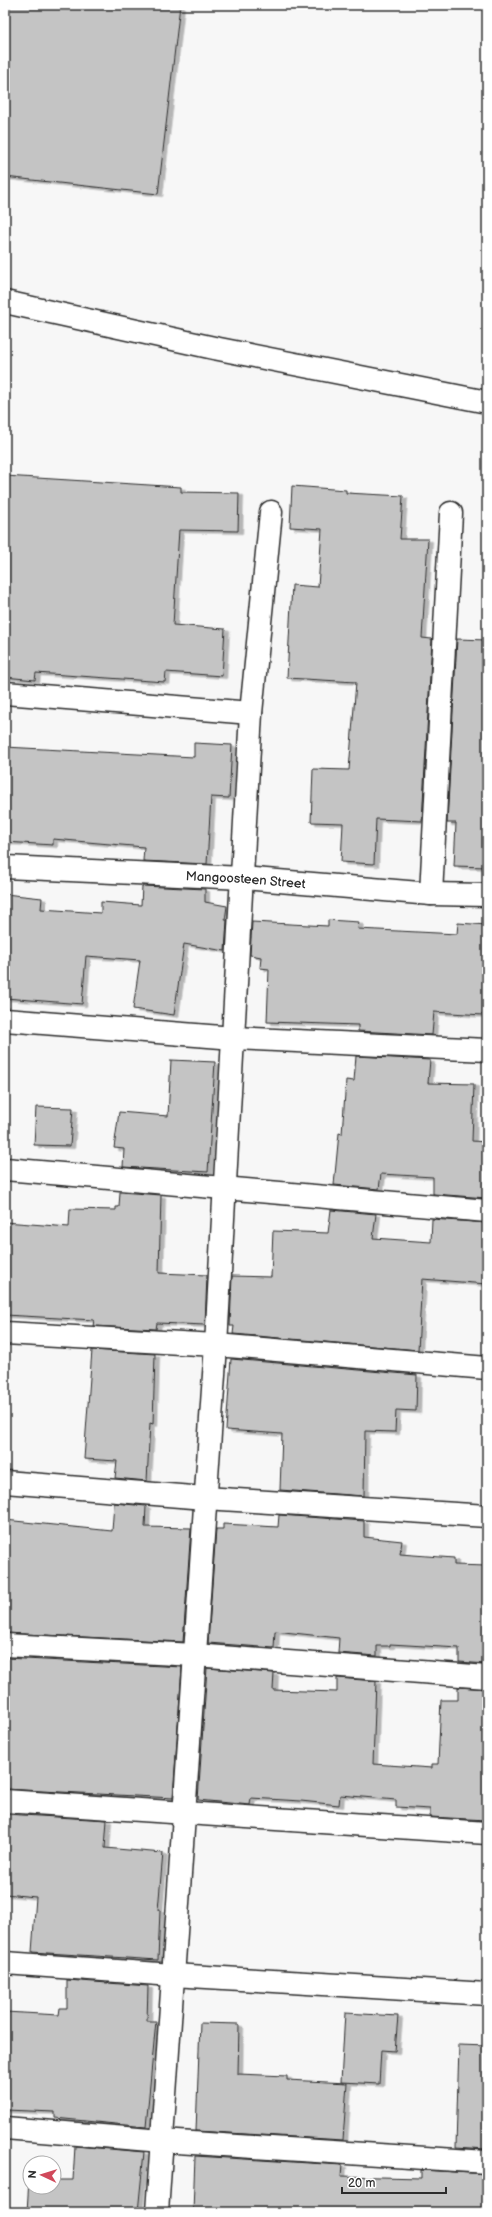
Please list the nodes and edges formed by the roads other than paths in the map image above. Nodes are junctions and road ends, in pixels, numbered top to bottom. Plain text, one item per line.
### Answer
1 (5, 302) edge
2 (487, 402) edge
3 (271, 512) dead end
4 (451, 514) dead end
5 (5, 693) edge
6 (251, 713) junction
7 (5, 867) edge
8 (243, 878) junction
9 (431, 894) junction
10 (487, 895) edge
11 (5, 1020) edge
12 (234, 1038) junction
13 (487, 1050) edge
14 (5, 1169) edge
15 (225, 1187) junction
16 (487, 1210) edge
17 (5, 1333) edge
18 (216, 1345) junction
19 (487, 1368) edge
20 (5, 1482) edge
21 (205, 1498) junction
22 (487, 1516) edge
23 (5, 1645) edge
24 (195, 1655) junction
25 (487, 1676) edge
26 (5, 1801) edge
27 (184, 1814) junction
28 (487, 1833) edge
29 (5, 1963) edge
30 (173, 1975) junction
31 (487, 1994) edge
32 (5, 2128) edge
33 (162, 2141) junction
34 (487, 2162) edge
35 (157, 2212) edge

1 - 2 street
3 - 6 street
4 - 9 street
5 - 6 street
6 - 8 street
7 - 8 street, Mangoosteen Street
8 - 9 street, Mangoosteen Street
8 - 12 street
9 - 10 street, Mangoosteen Street
11 - 12 street
12 - 13 street
12 - 15 street
14 - 15 street
15 - 16 street
15 - 18 street
17 - 18 street
18 - 19 street
18 - 21 street
20 - 21 street
21 - 22 street
21 - 24 street
23 - 24 street
24 - 25 street
24 - 27 street
26 - 27 street
27 - 28 street
27 - 30 street
29 - 30 street
30 - 31 street
30 - 33 street
32 - 33 street
33 - 34 street
33 - 35 street

